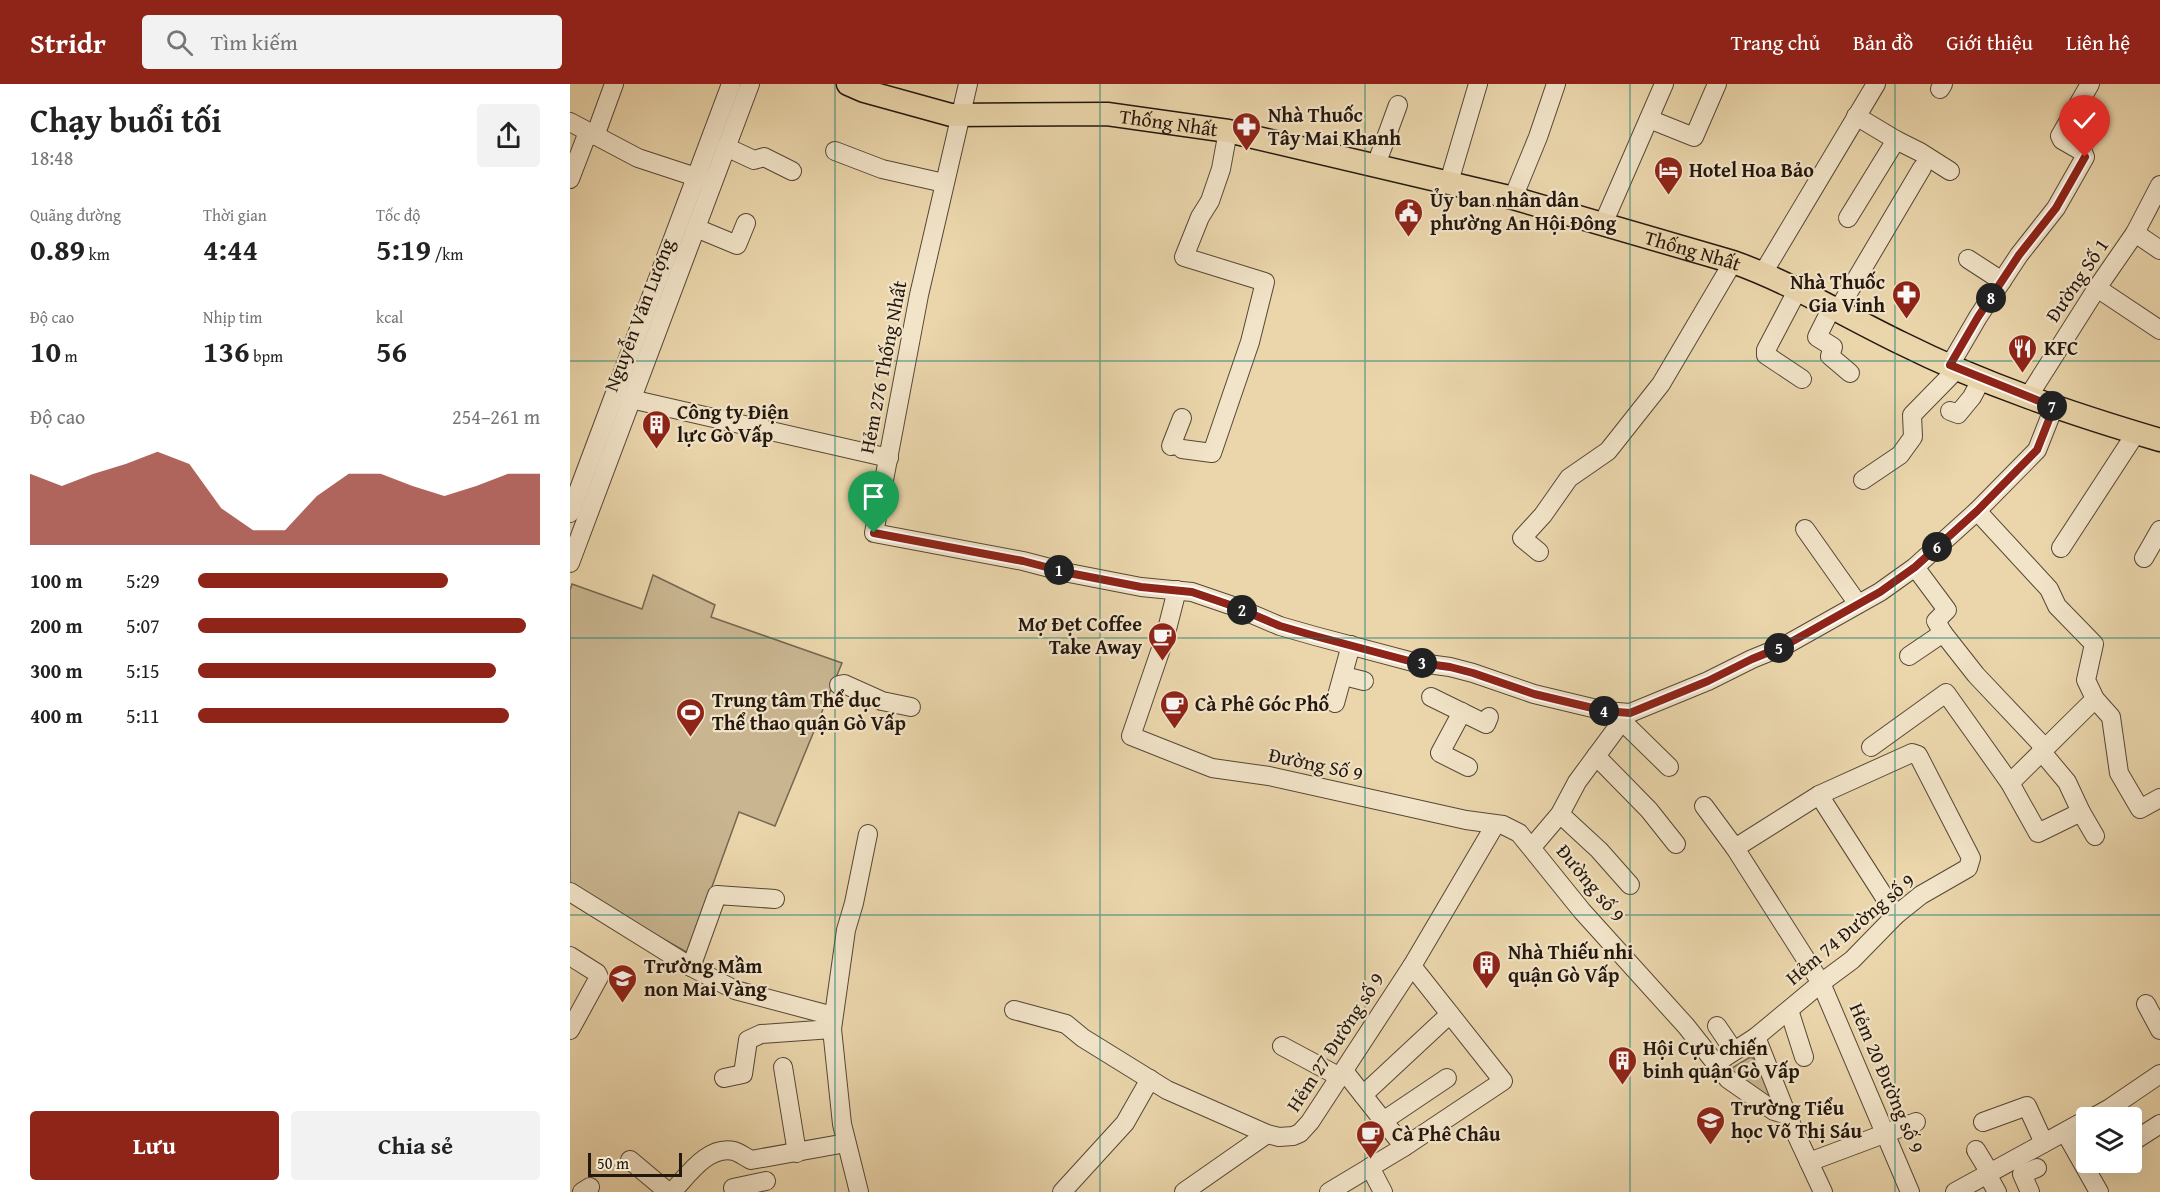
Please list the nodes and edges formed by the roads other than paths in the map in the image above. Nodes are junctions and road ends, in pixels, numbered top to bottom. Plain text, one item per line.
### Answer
1 (615, 84) edge
2 (731, 84) edge
3 (750, 84) edge
4 (848, 84) edge
5 (1478, 84) edge
6 (1556, 84) edge
7 (1664, 84) edge
8 (1717, 84) edge
9 (1876, 84) edge
10 (2090, 84) edge
11 (965, 98) edge
12 (1398, 105) dead end
13 (988, 115) junction
14 (1856, 116) junction
15 (1649, 119) junction
16 (570, 122) edge
17 (1228, 131) junction
18 (591, 134) junction
19 (1896, 140) junction
20 (955, 141) junction
21 (726, 147) junction
22 (835, 151) dead end
23 (1376, 165) junction
24 (1922, 168) dead end
25 (792, 171) dead end
26 (1950, 171) dead end
27 (570, 179) edge
28 (705, 180) junction
29 (1449, 182) junction
30 (944, 183) junction
31 (2160, 185) edge
32 (1513, 198) junction
33 (1848, 218) dead end
34 (746, 223) dead end
35 (1603, 224) junction
36 (696, 228) junction
37 (2135, 233) junction
38 (2160, 250) edge
39 (1968, 259) dead end
40 (1733, 262) junction
41 (1763, 273) junction
42 (2002, 281) junction
43 (2097, 288) junction
44 (1798, 290) junction
45 (1835, 309) junction
46 (2160, 330) edge
47 (1954, 367) junction
48 (1850, 373) dead end
49 (1982, 378) junction
50 (1802, 380) dead end
51 (623, 397) junction
52 (2028, 397) junction
53 (2054, 407) junction
54 (1950, 411) dead end
55 (1182, 418) dead end
56 (2136, 433) junction
57 (2160, 440) edge
58 (889, 458) junction
59 (1863, 480) dead end
60 (1977, 511) junction
61 (570, 513) edge
62 (1805, 529) dead end
63 (2160, 530) edge
64 (2061, 548) dead end
65 (1539, 552) dead end
66 (2144, 558) dead end
67 (570, 560) edge
68 (1915, 567) junction
69 (1177, 590) junction
70 (1858, 604) junction
71 (1943, 633) junction
72 (1351, 645) junction
73 (1909, 656) dead end
74 (1344, 676) junction
75 (1364, 681) dead end
76 (839, 685) dead end
77 (1431, 697) dead end
78 (2095, 699) junction
79 (1335, 703) dead end
80 (910, 707) dead end
81 (1462, 712) junction
82 (1489, 717) dead end
83 (1626, 717) junction
84 (1871, 747) dead end
85 (2043, 749) junction
86 (1596, 756) junction
87 (1468, 767) dead end
88 (1669, 767) dead end
89 (2010, 783) junction
90 (1819, 795) junction
91 (2160, 798) edge
92 (1704, 806) dead end
93 (2081, 812) junction
94 (1560, 814) junction
95 (1495, 825) junction
96 (868, 834) dead end
97 (2095, 836) dead end
98 (1676, 844) dead end
99 (1532, 847) junction
100 (1735, 848) junction
101 (1630, 885) dead end
102 (570, 892) edge
103 (775, 899) dead end
104 (1896, 915) junction
105 (570, 956) edge
106 (1412, 966) junction
107 (691, 967) junction
108 (1821, 982) junction
109 (2146, 1004) dead end
110 (1014, 1010) dead end
111 (1789, 1010) junction
112 (1450, 1014) junction
113 (833, 1022) junction
114 (1717, 1026) dead end
115 (570, 1030) edge
116 (2160, 1030) edge
117 (1756, 1037) junction
118 (1282, 1046) dead end
119 (1734, 1051) junction
120 (1804, 1057) dead end
121 (1716, 1063) junction
122 (783, 1066) dead end
123 (1342, 1074) junction
124 (2160, 1074) edge
125 (724, 1078) dead end
126 (1447, 1078) dead end
127 (1150, 1079) junction
128 (1363, 1095) junction
129 (2111, 1107) edge
130 (1787, 1115) junction
131 (1383, 1121) junction
132 (1916, 1122) dead end
133 (1983, 1122) dead end
134 (2160, 1124) edge
135 (2076, 1126) edge
136 (1886, 1132) junction
137 (2065, 1132) junction
138 (1267, 1134) junction
139 (2142, 1136) edge
140 (846, 1143) junction
141 (2044, 1143) junction
142 (1404, 1148) junction
143 (1976, 1150) dead end
144 (797, 1153) junction
145 (630, 1160) dead end
146 (762, 1160) junction
147 (1809, 1162) junction
148 (1370, 1167) junction
149 (2037, 1168) dead end
150 (1993, 1183) edge
151 (767, 1186) edge
152 (733, 1188) dead end
153 (668, 1192) edge
154 (672, 1192) edge
155 (859, 1192) edge
156 (1062, 1192) edge
157 (1184, 1192) edge
158 (1329, 1192) edge
159 (1383, 1192) edge
160 (1823, 1192) edge
161 (1910, 1192) edge
162 (1955, 1192) edge
163 (2030, 1192) edge
164 (2099, 1192) edge

1 - 18 street
2 - 28 street, Nguyễn Văn Lượng
3 - 21 street, Nguyễn Văn Lượng
4 - 11 main road, Thống Nhất
5 - 29 street
6 - 32 street
7 - 15 street
8 - 15 street
9 - 14 street
10 - 42 street
11 - 13 main road, Thống Nhất
11 - 20 street, Hẻm 276 Thống Nhất
12 - 23 street
13 - 17 main road, Thống Nhất
13 - 20 street
14 - 19 street
14 - 41 street
15 - 35 street
16 - 18 street
17 - 23 main road, Thống Nhất
17 - 55 street
18 - 27 street
18 - 28 street
19 - 26 street
19 - 33 street
20 - 30 street, Hẻm 276 Thống Nhất
21 - 25 street
21 - 28 street, Nguyễn Văn Lượng
22 - 30 street
23 - 29 main road, Thống Nhất
24 - 45 street
28 - 36 street, Nguyễn Văn Lượng
28 - 51 street, Nguyễn Văn Lượng
29 - 32 main road, Thống Nhất
30 - 58 street, Hẻm 276 Thống Nhất
31 - 37 street, Đường Số 1
32 - 35 main road, Thống Nhất
34 - 36 street
35 - 40 main road, Thống Nhất
36 - 51 street, Nguyễn Văn Lượng
37 - 38 street
37 - 43 street, Đường Số 1
39 - 42 street
40 - 41 main road, Thống Nhất
40 - 65 street
41 - 44 main road, Thống Nhất
42 - 47 street
43 - 46 street
43 - 52 street, Đường Số 1
44 - 45 main road, Thống Nhất
44 - 50 street
45 - 47 main road, Thống Nhất
45 - 48 street
47 - 49 main road, Thống Nhất
47 - 59 street
49 - 52 main road, Thống Nhất
49 - 54 street
51 - 58 street
51 - 61 street, Nguyễn Văn Lượng
51 - 67 street, Nguyễn Văn Lượng
52 - 53 main road, Thống Nhất
53 - 56 main road, Thống Nhất
53 - 60 street
56 - 57 main road, Thống Nhất
56 - 64 street
58 - 69 street, Hẻm 276 Thống Nhất
60 - 68 street
60 - 78 street
62 - 70 street
63 - 66 street
68 - 70 street
68 - 71 street
69 - 72 street, Hẻm 276 Thống Nhất
69 - 95 street, Đường Số 9
70 - 83 street
71 - 73 street
71 - 85 street
72 - 74 street
72 - 83 street, Hẻm 276 Thống Nhất
74 - 75 street
74 - 79 street
76 - 80 street
77 - 81 street
78 - 85 street
78 - 91 street
81 - 82 street
81 - 87 street
83 - 86 street
83 - 88 street
84 - 89 street
85 - 89 street
85 - 93 street
86 - 94 street
86 - 98 street
89 - 93 street
90 - 100 street, Hẻm 74 Đường số 9
90 - 104 street
90 - 104 street, Hẻm 74 Đường số 9
92 - 100 street, Hẻm 20 Đường số 9
93 - 97 street
94 - 99 street
94 - 101 street
95 - 99 street, Đường số 9
95 - 106 street, Hẻm 27 Đường số 9
96 - 113 street
99 - 121 street, Đường số 9
100 - 108 street, Hẻm 20 Đường số 9
102 - 107 street
103 - 107 street
104 - 108 street, Hẻm 74 Đường số 9
105 - 115 street
106 - 112 street
106 - 123 street, Hẻm 27 Đường số 9
107 - 113 street
108 - 111 street, Hẻm 74 Đường số 9
108 - 136 street, Hẻm 20 Đường số 9
109 - 116 street
110 - 127 street, Hẻm 27 Đường số 9
111 - 117 street, Hẻm 74 Đường số 9
111 - 120 street
112 - 128 street
112 - 142 street
113 - 125 street
113 - 140 street
114 - 119 street
117 - 119 street
117 - 130 street
118 - 123 street
119 - 121 street
121 - 130 street, Đường số 9
122 - 144 street
123 - 128 street
123 - 138 street, Hẻm 27 Đường số 9
124 - 129 street
126 - 131 street
127 - 138 street, Hẻm 27 Đường số 9
127 - 156 street
128 - 131 street
130 - 147 street
131 - 142 street
132 - 136 street
133 - 141 street
134 - 139 street
135 - 137 street
136 - 147 street
136 - 161 street, Hẻm 20 Đường số 9
137 - 141 street
137 - 164 street
138 - 157 street
140 - 144 street
140 - 155 street
141 - 150 street
142 - 148 street
143 - 150 street
144 - 146 street
145 - 153 street
146 - 151 street
146 - 154 street
147 - 160 street
148 - 158 street
148 - 159 street
149 - 163 street
150 - 162 street
151 - 152 street

